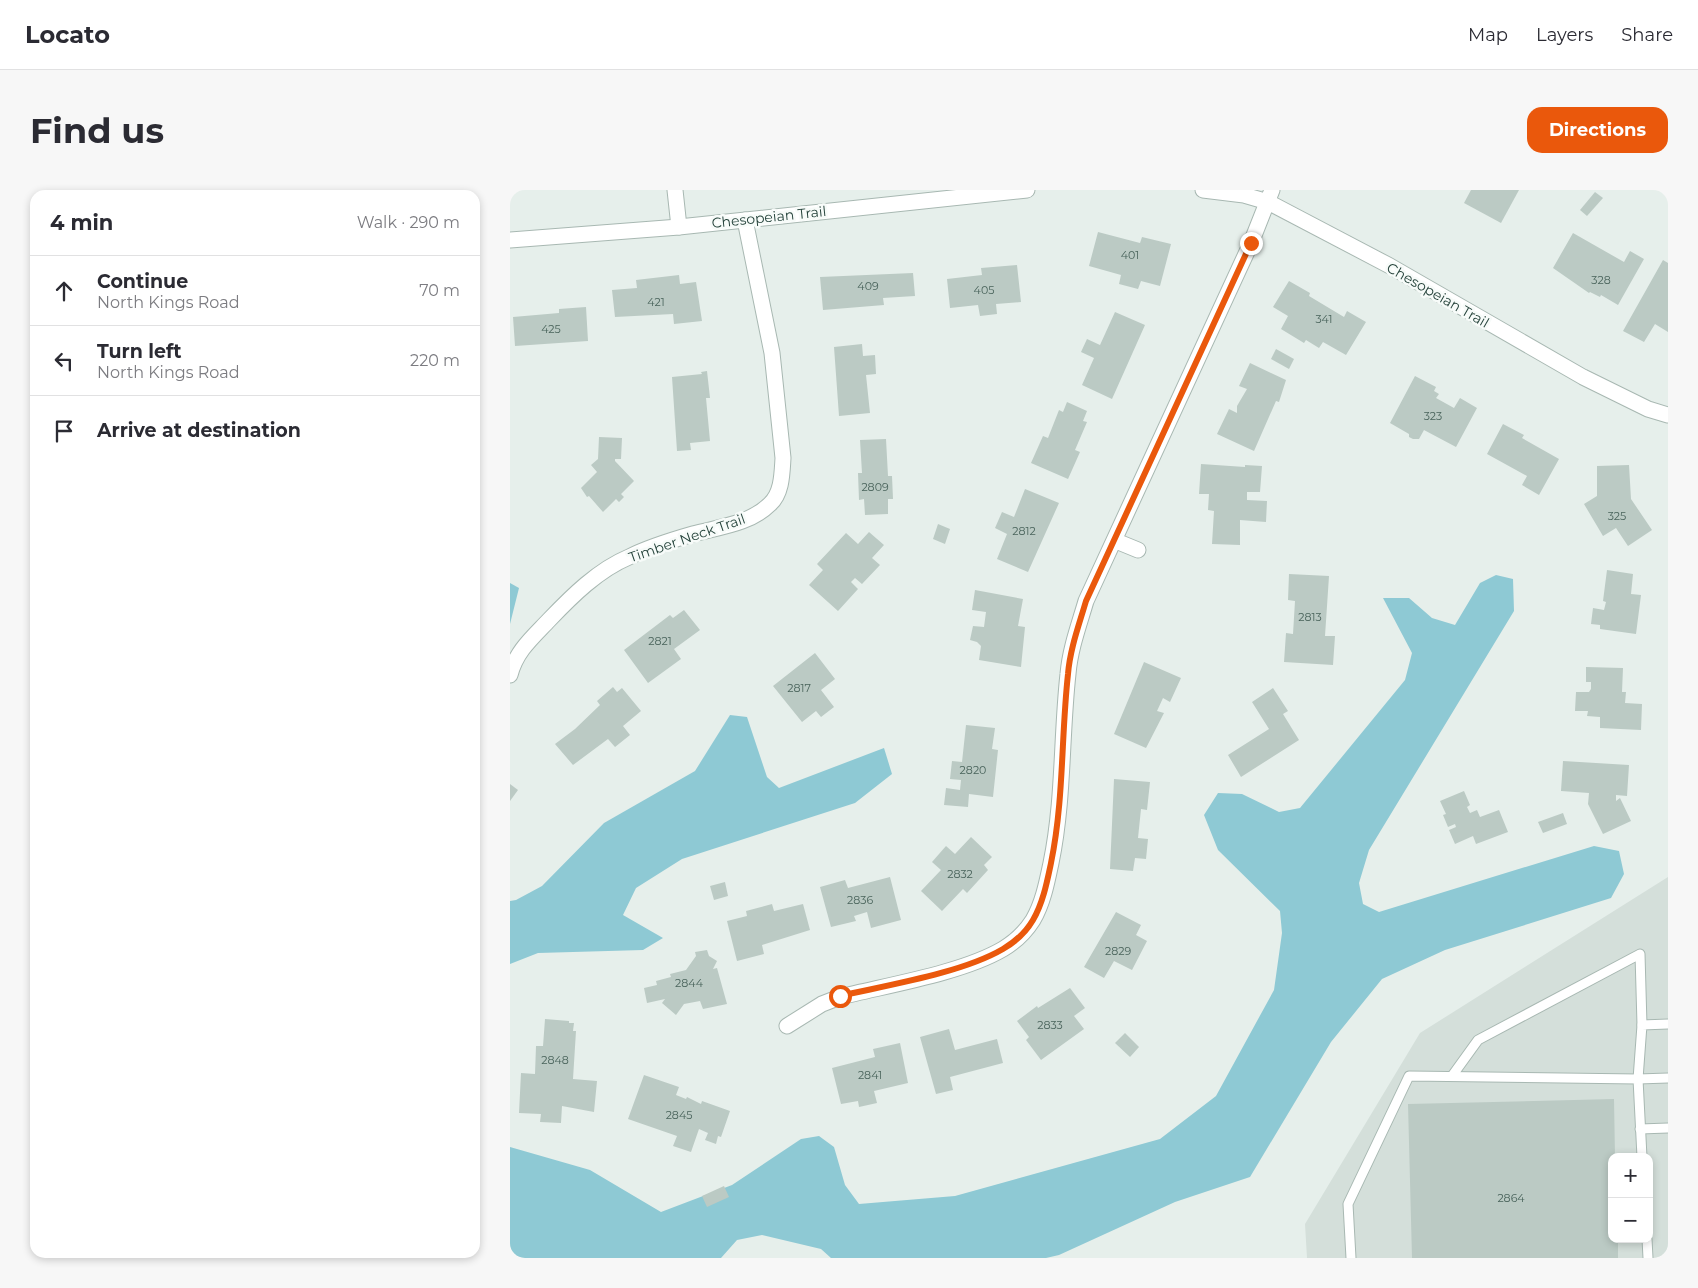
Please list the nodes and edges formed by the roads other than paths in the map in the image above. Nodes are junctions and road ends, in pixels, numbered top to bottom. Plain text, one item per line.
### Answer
1 (675, 190) edge
2 (1027, 190) edge
3 (1204, 190) edge
4 (1009, 191) edge
5 (1270, 196) edge
6 (744, 220) junction
7 (679, 227) junction
8 (510, 240) edge
9 (1668, 416) edge
10 (1116, 541) junction
11 (1138, 550) dead end
12 (510, 675) edge
13 (1642, 1024) junction
14 (1668, 1024) edge
15 (787, 1026) dead end
16 (1452, 1076) junction
17 (1668, 1078) edge
18 (1638, 1079) junction
19 (1668, 1128) edge
20 (1640, 1129) junction
21 (1642, 1153) edge
22 (1646, 1243) edge
23 (1351, 1258) edge
24 (1648, 1258) edge

1 - 7 street
2 - 4 street, Chesopeian Trail
3 - 5 street, Chesopeian Trail
4 - 6 street, Chesopeian Trail
5 - 9 street, Chesopeian Trail
5 - 10 street
6 - 7 street, Chesopeian Trail
6 - 12 street, Timber Neck Trail
7 - 8 street, Chesopeian Trail
10 - 11 street
10 - 15 street
13 - 14 lane
13 - 16 lane
13 - 18 lane
16 - 18 lane
16 - 23 lane
17 - 18 lane
18 - 20 lane
19 - 20 lane
20 - 21 lane
22 - 24 lane

